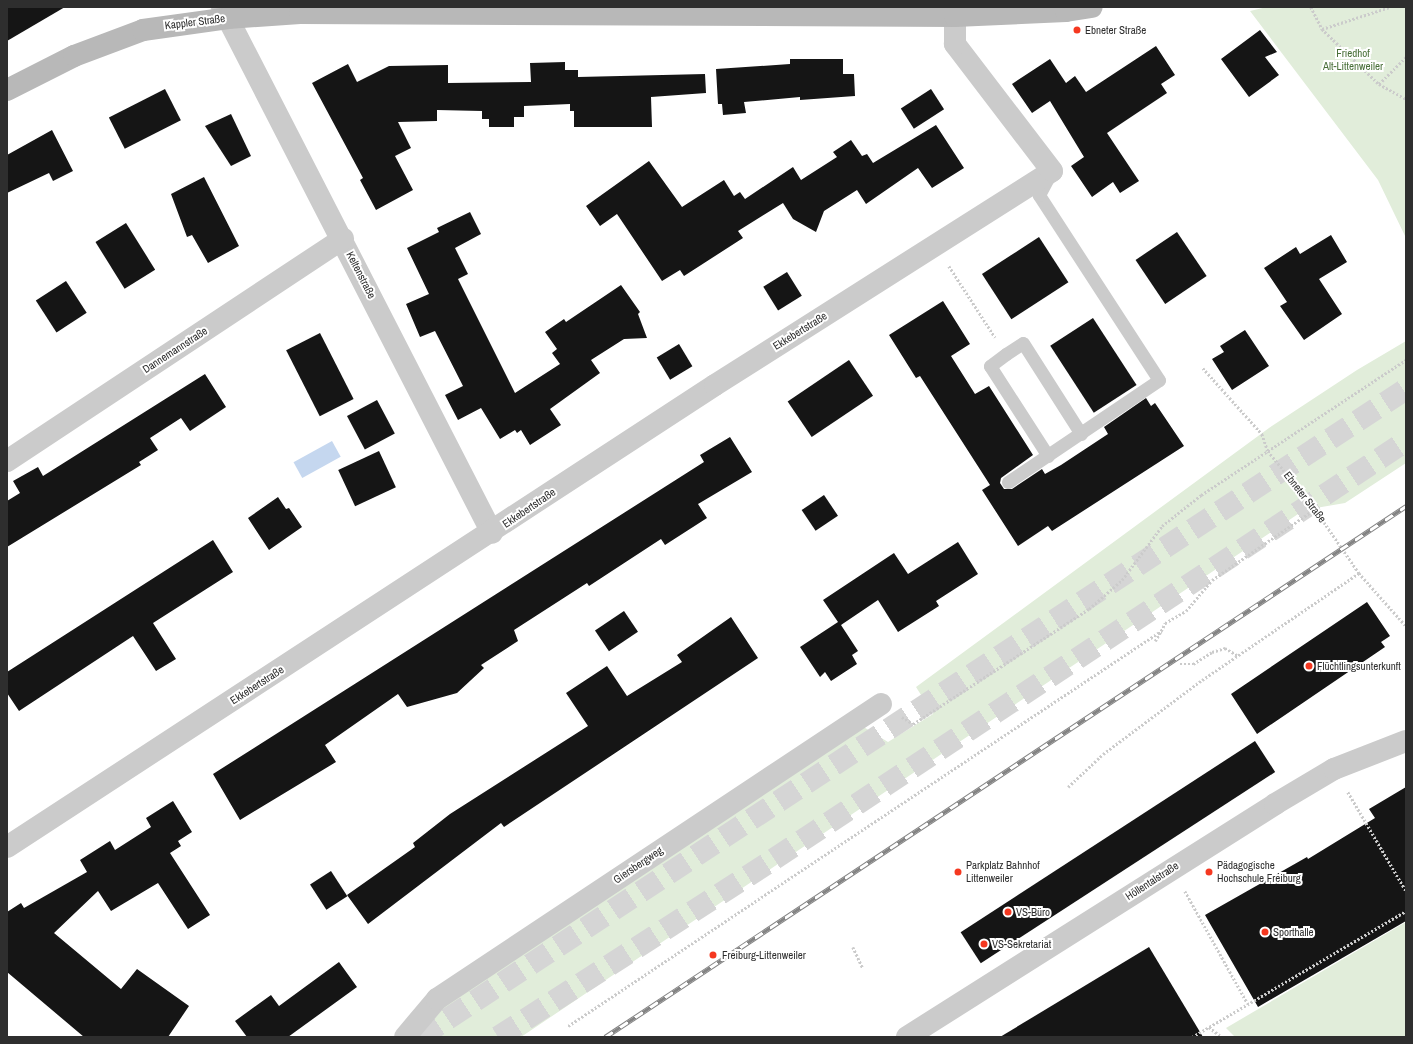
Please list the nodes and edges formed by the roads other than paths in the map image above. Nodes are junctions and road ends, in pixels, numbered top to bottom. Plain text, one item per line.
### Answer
1 (1092, 7) edge
2 (374, 10) edge
3 (760, 11) edge
4 (225, 12) edge
5 (955, 16) junction
6 (7, 90) edge
7 (1052, 171) junction
8 (343, 240) junction
9 (1081, 434) junction
10 (1048, 456) junction
11 (7, 461) edge
12 (1008, 482) dead end
13 (492, 533) junction
14 (881, 704) road end
15 (1406, 741) edge
16 (7, 847) edge
17 (405, 1037) edge
18 (907, 1037) edge

1 - 5 street, Kappler Straße
2 - 3 street, Kappler Straße
2 - 4 street, Kappler Straße
3 - 5 street, Kappler Straße
4 - 6 street, Kappler Straße
4 - 8 street, Keltenstraße
5 - 7 street
7 - 9 lane
7 - 13 street, Ekkebertstraße
8 - 11 street, Dannemannstraße
8 - 13 street, Keltenstraße
9 - 10 lane
9 - 10 lane
10 - 12 lane
13 - 16 street, Ekkebertstraße
14 - 17 street, Giersbergweg
15 - 18 street, Höllentalstraße

